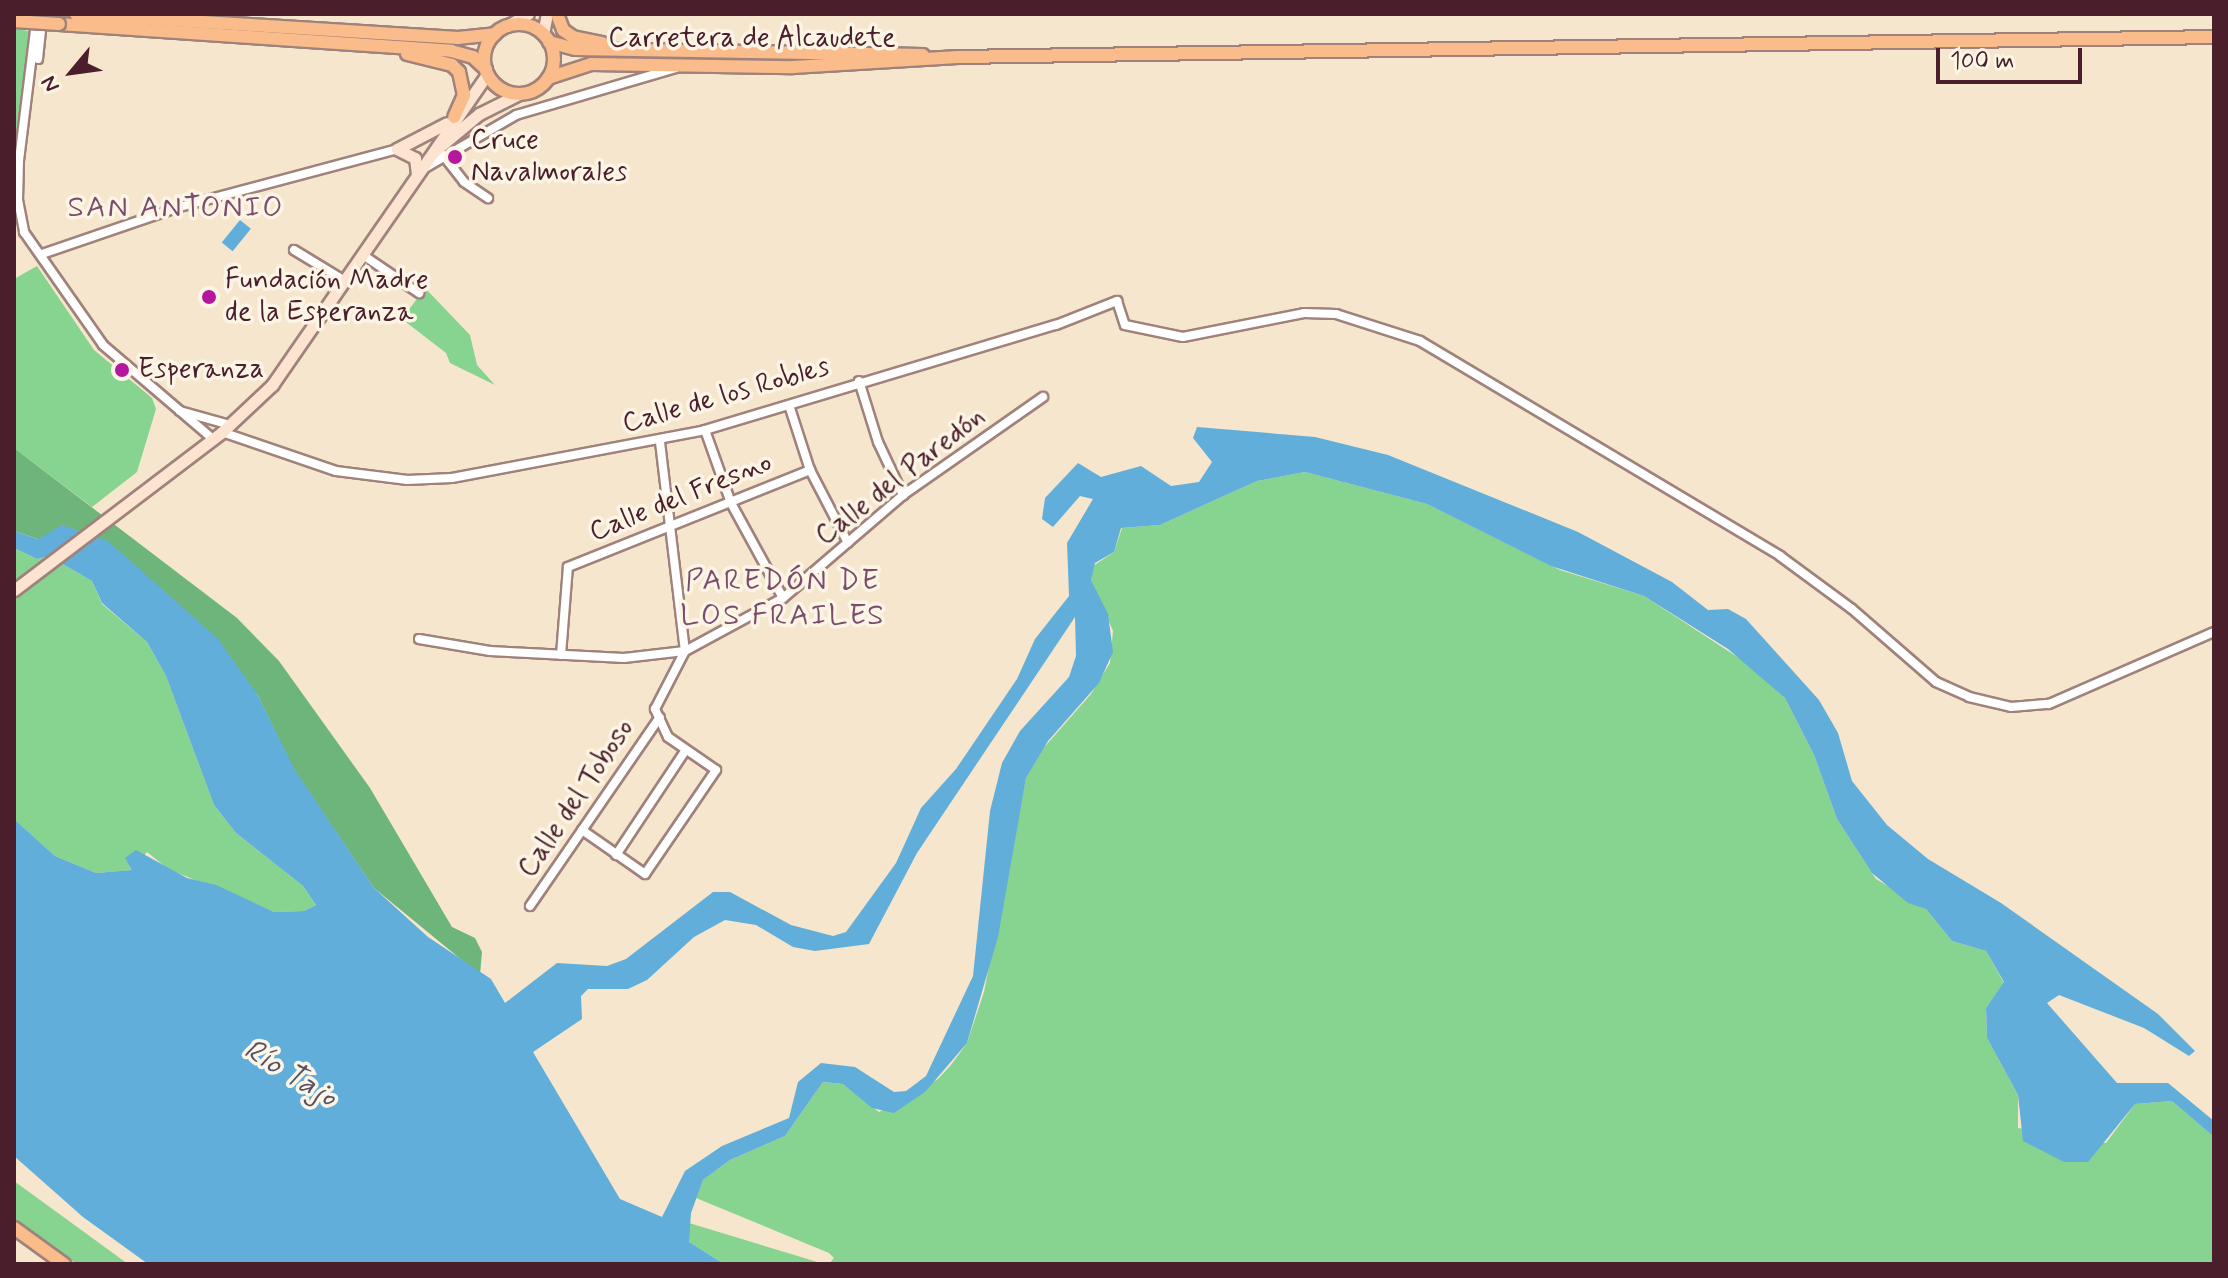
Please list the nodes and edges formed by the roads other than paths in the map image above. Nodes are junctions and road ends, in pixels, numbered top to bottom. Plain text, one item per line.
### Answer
1 (40, 14) edge
2 (76, 14) edge
3 (528, 14) edge
4 (547, 14) edge
5 (557, 14) edge
6 (14, 21) edge
7 (507, 26) junction
8 (495, 34) junction
9 (2214, 37) edge
10 (546, 38) junction
11 (368, 46) junction
12 (645, 48) junction
13 (958, 57) junction
14 (680, 67) junction
15 (487, 71) junction
16 (548, 78) junction
17 (519, 94) junction
18 (454, 117) junction
19 (397, 149) junction
20 (438, 153) junction
21 (418, 173) junction
22 (488, 198) dead end
23 (294, 250) dead end
24 (42, 254) junction
25 (363, 255) junction
26 (345, 281) junction
27 (419, 293) dead end
28 (859, 381) junction
29 (1043, 397) dead end
30 (789, 405) junction
31 (175, 409) junction
32 (225, 429) junction
33 (705, 430) junction
34 (245, 442) junction
35 (660, 442) junction
36 (810, 470) junction
37 (903, 495) junction
38 (731, 503) junction
39 (670, 528) junction
40 (848, 543) junction
41 (14, 590) edge
42 (783, 598) junction
43 (2214, 632) edge
44 (419, 639) dead end
45 (685, 651) junction
46 (561, 655) junction
47 (660, 717) junction
48 (685, 751) junction
49 (582, 830) junction
50 (616, 855) junction
51 (530, 906) dead end
52 (15, 1229) edge
53 (64, 1264) edge

1 - 24 street
2 - 8 main road
3 - 7 main road
4 - 10 main road
5 - 12 main road
6 - 11 main road, bridge
7 - 8 main road
7 - 10 main road, Carretera de Alcaudete
8 - 15 main road
9 - 13 main road, Carretera de Alcaudete
10 - 12 main road, Carretera de Alcaudete
10 - 16 main road
11 - 15 main road
11 - 18 main road
12 - 13 main road, Carretera de Alcaudete
13 - 14 main road, Carretera de Alcaudete
14 - 16 main road, Carretera de Alcaudete
14 - 20 street
15 - 17 main road
15 - 18 main road
16 - 17 main road, Carretera de Alcaudete
17 - 20 main road
18 - 19 main road
18 - 20 main road
19 - 20 main road
19 - 21 main road
19 - 24 street
20 - 21 main road
20 - 22 street
21 - 25 main road
23 - 26 street
24 - 31 street
25 - 26 main road
25 - 27 street
26 - 32 main road
28 - 30 street, Calle de los Robles
28 - 37 street
28 - 43 street, Calle de los Robles
29 - 37 street, Calle del Paredón
30 - 33 street, Calle de los Robles
30 - 36 street
31 - 32 street
31 - 32 street
32 - 34 street
32 - 34 street, Calle de los Robles
32 - 41 main road
33 - 35 street, Calle de los Robles
33 - 38 street
34 - 35 street, Calle de los Robles
35 - 39 street
36 - 38 street, Calle del Fresno
36 - 40 street
37 - 40 street, Calle del Paredón
38 - 39 street, Calle del Fresno
38 - 42 street
39 - 45 street
39 - 46 street, Calle del Fresno
40 - 42 street, Calle del Paredón
42 - 45 street, Calle del Paredón
44 - 46 street, Calle del Paredón
45 - 46 street, Calle del Paredón
45 - 47 street
47 - 48 street
47 - 49 street, Calle del Toboso
48 - 50 street
48 - 50 street
49 - 50 street
49 - 51 street, Calle del Toboso
52 - 53 main road

